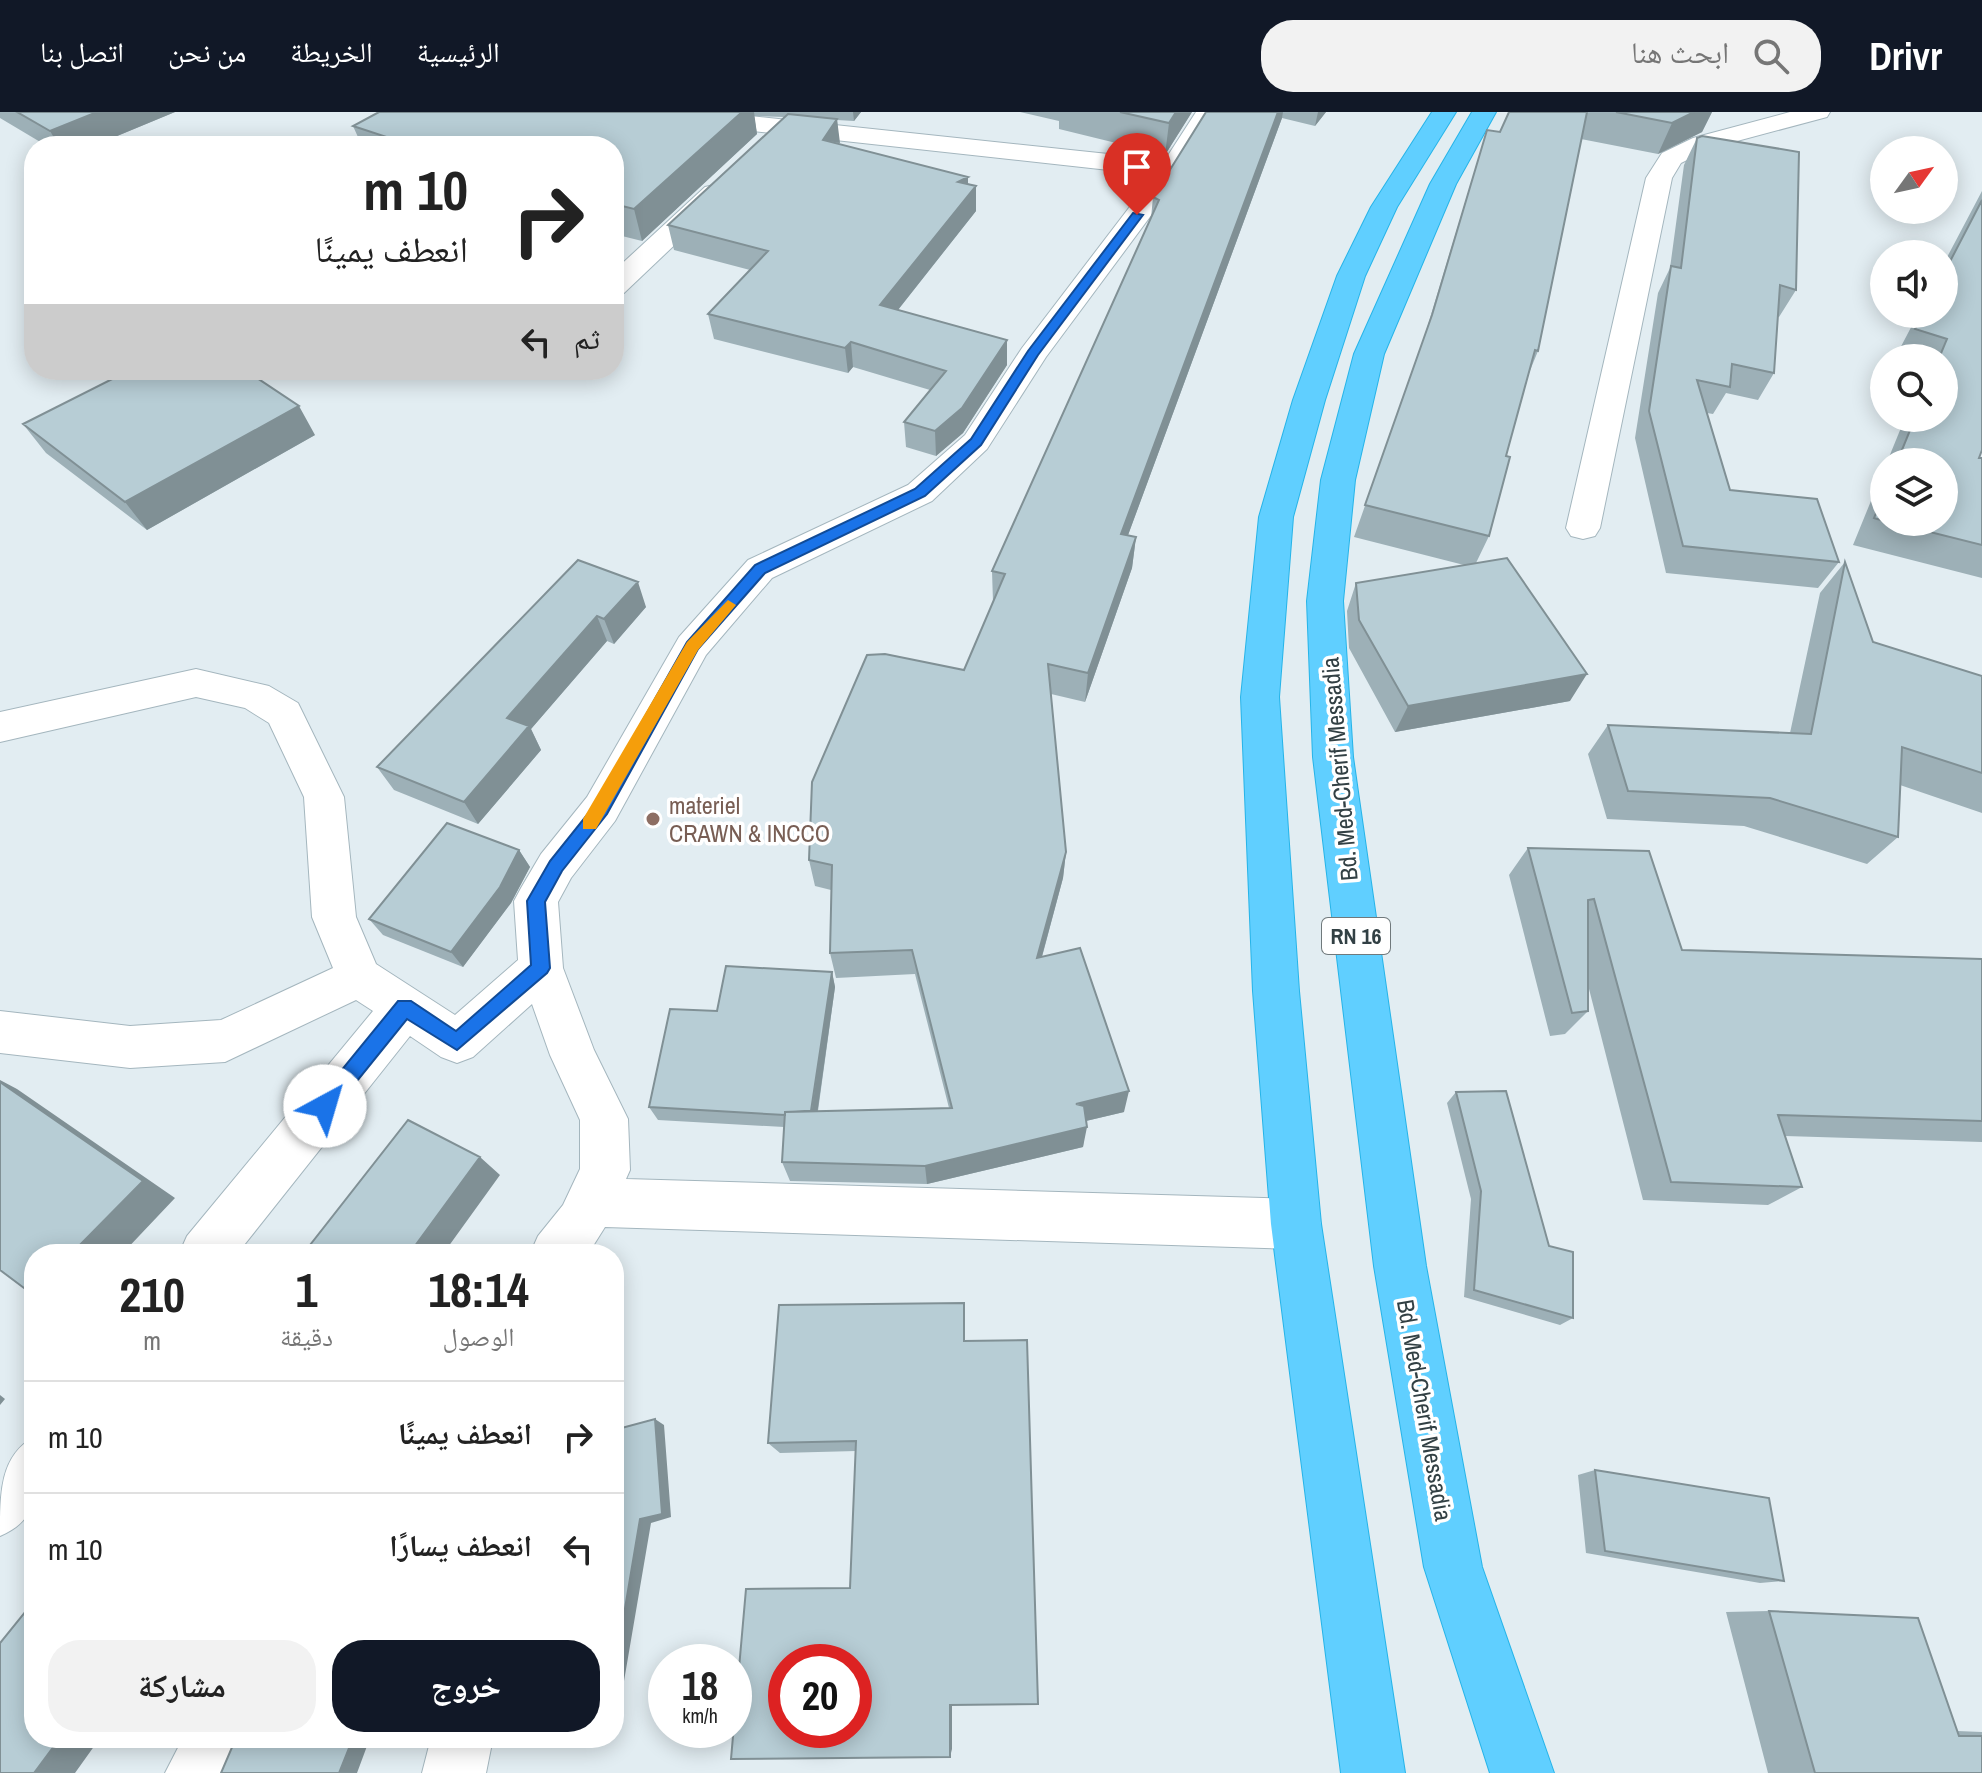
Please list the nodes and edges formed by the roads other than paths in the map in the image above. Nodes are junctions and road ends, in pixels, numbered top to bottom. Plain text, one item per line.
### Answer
1 (644, 112) edge
2 (1208, 112) edge
3 (1444, 112) edge
4 (1484, 112) edge
5 (1818, 112) edge
6 (785, 126) junction
7 (762, 148) edge
8 (1172, 169) junction
9 (728, 180) edge
10 (624, 278) edge
11 (1583, 528) dead end
12 (0, 727) edge
13 (541, 968) junction
14 (359, 977) junction
15 (405, 1007) junction
16 (0, 1032) edge
17 (1296, 1224) junction
18 (576, 1233) edge
19 (213, 1244) edge
20 (24, 1477) edge
21 (0, 1507) edge
22 (214, 1748) edge
23 (460, 1748) edge
24 (197, 1773) edge
25 (454, 1773) edge
26 (1373, 1773) edge
27 (1522, 1773) edge

1 - 6 street
2 - 8 street
3 - 17 highway
4 - 27 highway, Bd. Med-Cherif Messadia / RN 16
5 - 11 street
6 - 7 street
6 - 8 street
8 - 13 street
9 - 10 street
12 - 14 street
13 - 15 street
13 - 18 street
14 - 15 street
14 - 16 street
15 - 19 street
17 - 18 street
17 - 26 highway
20 - 21 street
22 - 24 street
23 - 25 street

